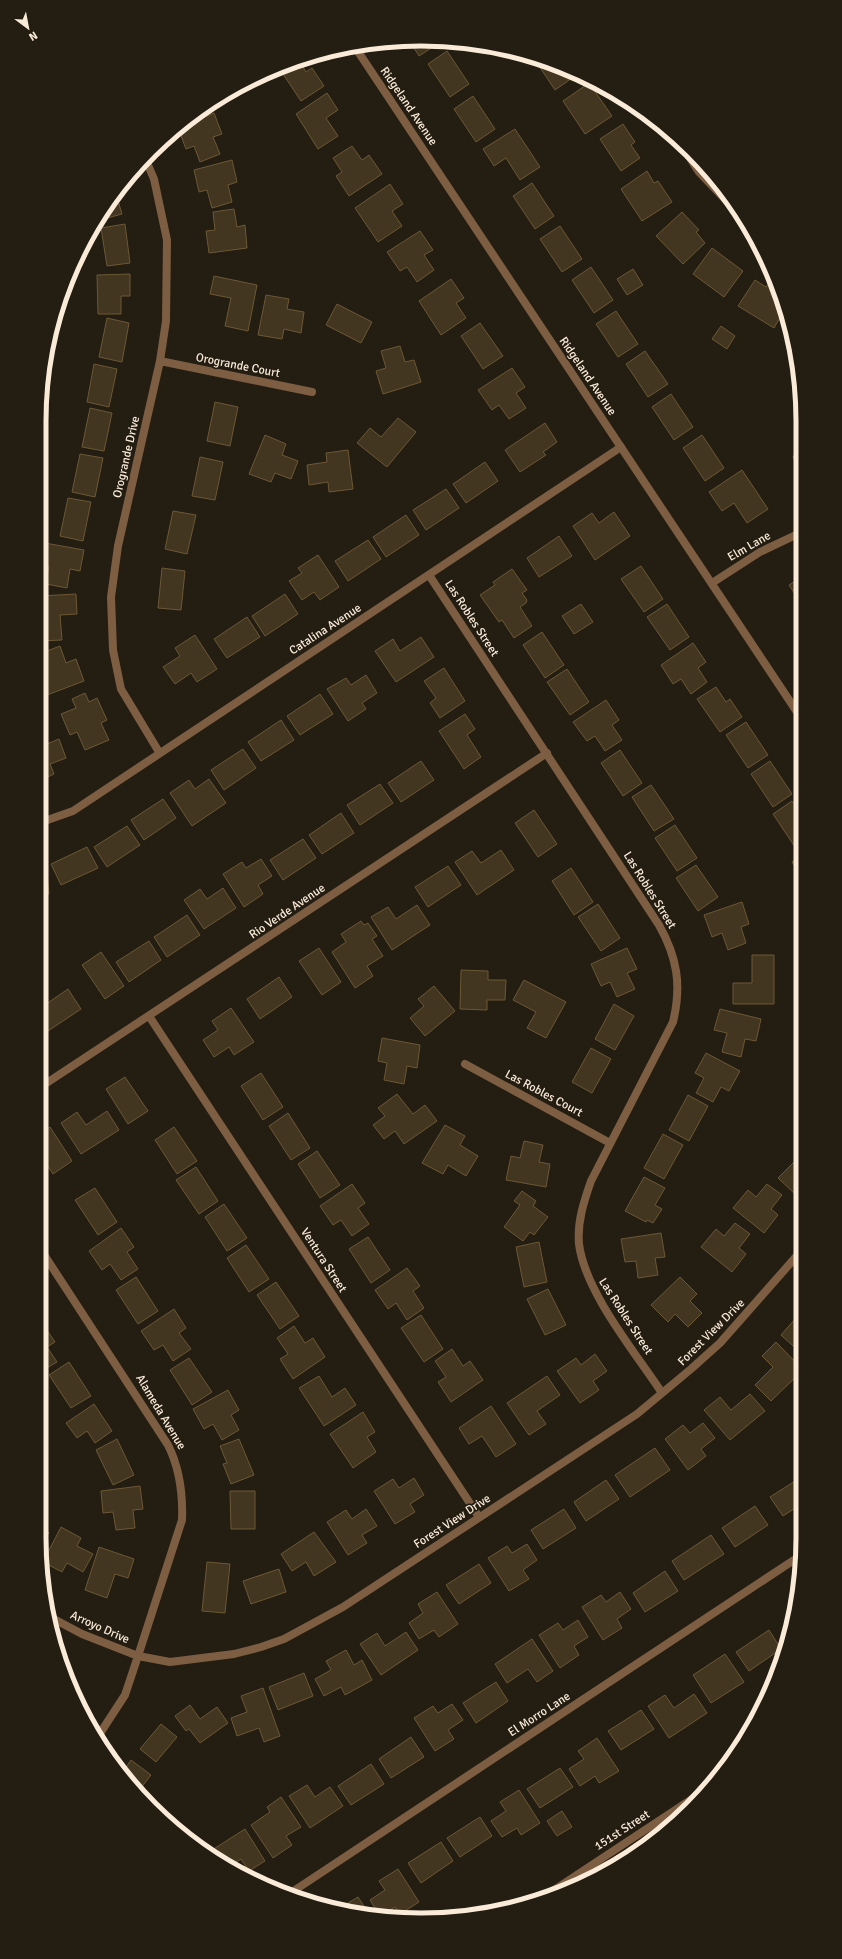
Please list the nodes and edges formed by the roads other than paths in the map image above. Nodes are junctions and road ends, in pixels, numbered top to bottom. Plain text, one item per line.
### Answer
1 (358, 51) edge
2 (148, 165) edge
3 (695, 165) edge
4 (719, 193) edge
5 (160, 361) junction
6 (312, 392) dead end
7 (621, 448) junction
8 (796, 535) edge
9 (429, 575) junction
10 (712, 583) junction
11 (796, 710) edge
12 (159, 752) junction
13 (547, 753) junction
14 (46, 821) edge
15 (149, 1016) junction
16 (465, 1064) dead end
17 (46, 1083) edge
18 (610, 1143) junction
19 (796, 1257) edge
20 (46, 1258) edge
21 (662, 1393) junction
22 (479, 1517) junction
23 (795, 1559) edge
24 (55, 1620) edge
25 (138, 1656) junction
26 (100, 1733) edge
27 (686, 1803) edge
28 (560, 1886) edge
29 (294, 1891) edge

1 - 7 street, Ridgeland Avenue
2 - 5 street, Orogrande Drive
3 - 4 street
5 - 6 street, Orogrande Court
5 - 12 street, Orogrande Drive
7 - 9 street, Catalina Avenue
7 - 10 street, Ridgeland Avenue
8 - 10 street, Elm Lane
9 - 12 street, Catalina Avenue
9 - 13 street, Las Robles Street
10 - 11 street, Ridgeland Avenue
12 - 14 street, Catalina Avenue
13 - 15 street, Rio Verde Avenue
13 - 18 street, Las Robles Street
15 - 17 street, Rio Verde Avenue
15 - 22 street, Ventura Street
16 - 18 street, Las Robles Court
18 - 21 street, Las Robles Street
19 - 21 street, Forest View Drive
20 - 25 street, Alameda Avenue
21 - 22 street, Forest View Drive
22 - 25 street, Forest View Drive
23 - 29 street, El Morro Lane
24 - 25 street, Arroyo Drive
25 - 26 street
27 - 28 street, 151st Street

